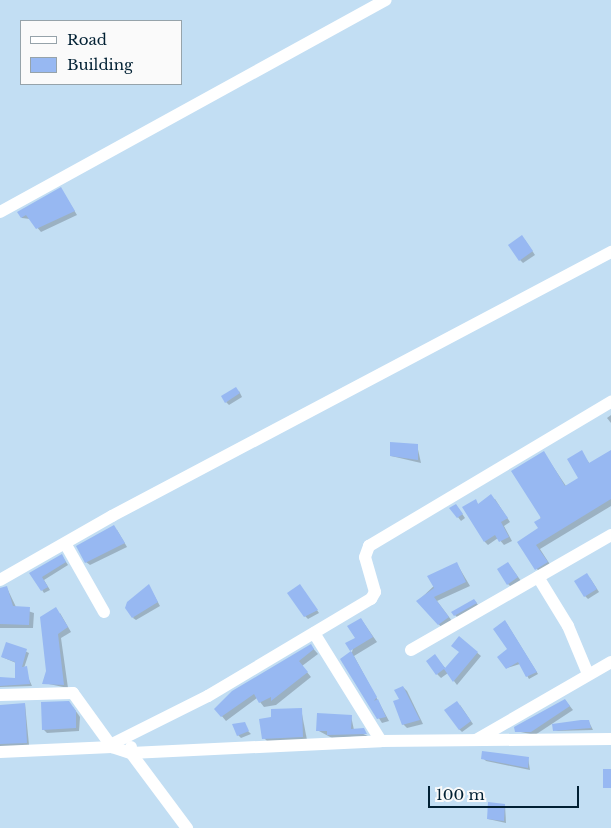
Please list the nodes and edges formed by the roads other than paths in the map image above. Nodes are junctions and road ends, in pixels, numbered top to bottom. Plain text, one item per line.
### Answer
1 (385, 0) edge
2 (0, 212) edge
3 (611, 252) edge
4 (611, 402) edge
5 (611, 535) edge
6 (66, 545) junction
7 (538, 577) junction
8 (0, 580) edge
9 (104, 612) dead end
10 (314, 633) junction
11 (411, 650) dead end
12 (611, 662) edge
13 (588, 674) junction
14 (0, 695) edge
15 (133, 736) junction
16 (611, 739) edge
17 (381, 740) junction
18 (474, 742) junction
19 (112, 746) junction
20 (0, 752) edge
21 (130, 753) junction
22 (187, 828) edge

1 - 2 street
3 - 6 street
4 - 10 street
5 - 7 street
6 - 8 street
6 - 9 street
7 - 11 street
7 - 13 street
10 - 15 street
10 - 17 street
12 - 13 street
13 - 18 street
14 - 19 street
15 - 19 street
15 - 21 street
16 - 18 street
17 - 18 street
17 - 21 street
19 - 20 street
19 - 21 street
21 - 22 street

